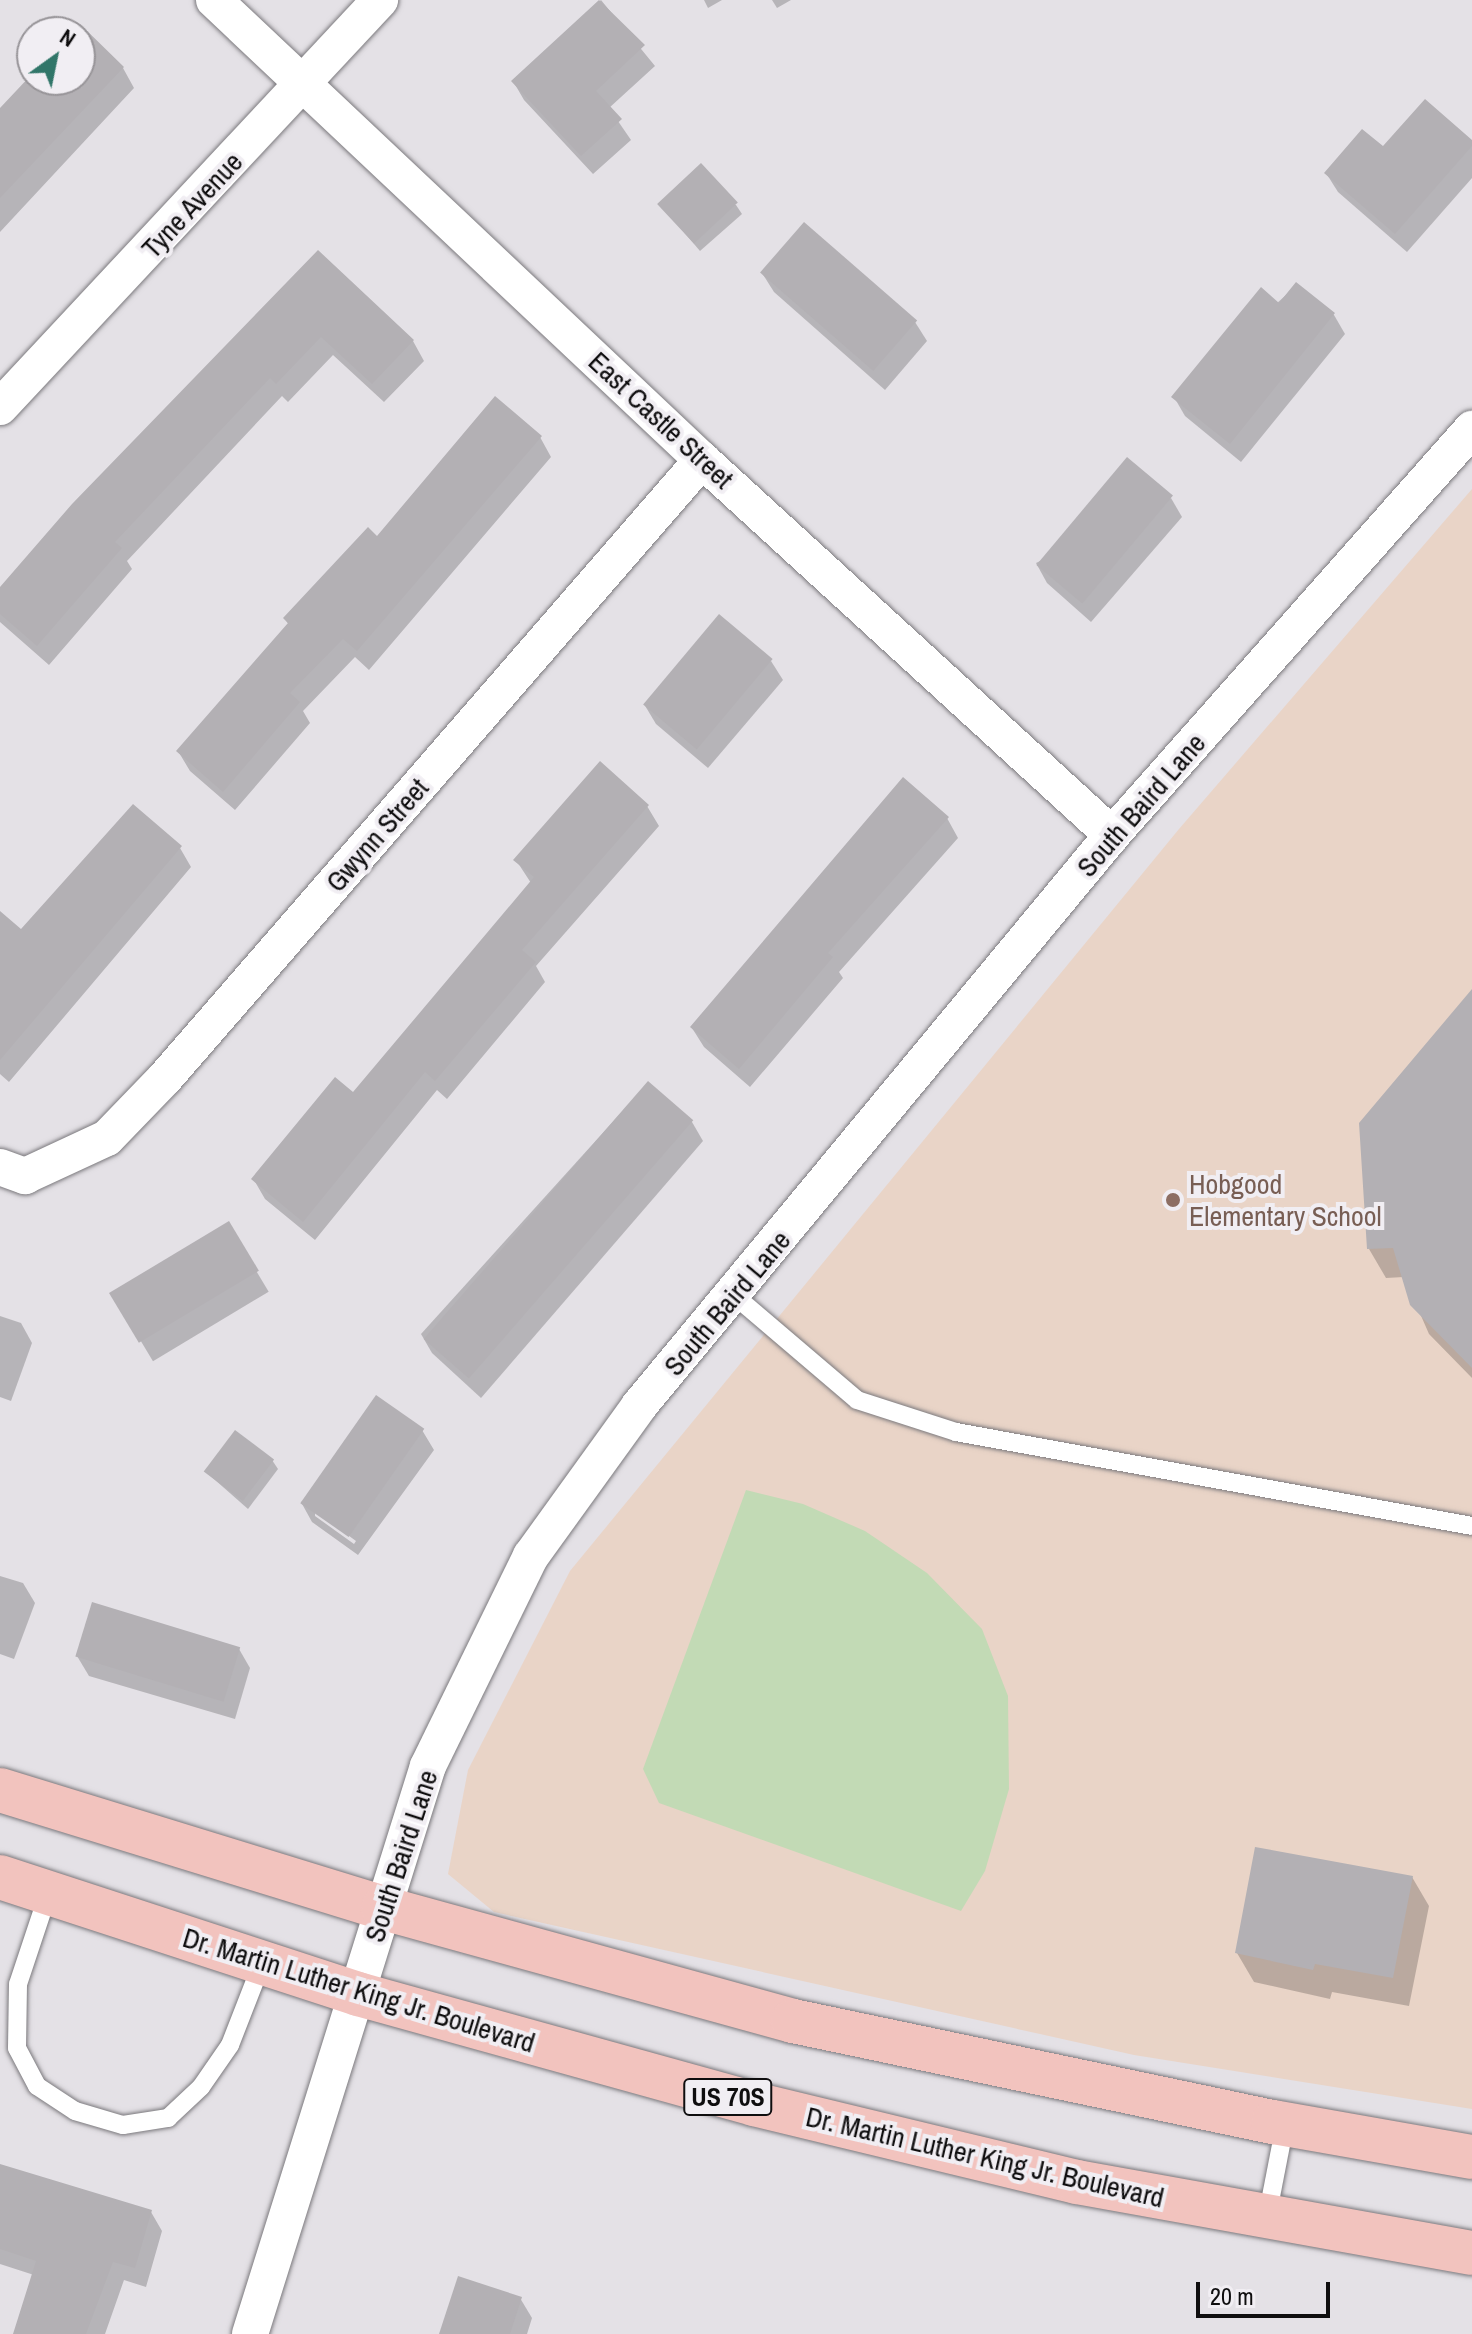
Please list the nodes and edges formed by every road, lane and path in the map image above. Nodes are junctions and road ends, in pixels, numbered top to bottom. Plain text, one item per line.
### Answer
1 (214, 0) edge
2 (380, 0) edge
3 (306, 84) junction
4 (0, 407) edge
5 (1472, 429) edge
6 (702, 460) junction
7 (1112, 835) junction
8 (12, 1172) edge
9 (735, 1296) junction
10 (1472, 1526) edge
11 (0, 1790) edge
12 (0, 1877) edge
13 (48, 1894) junction
14 (383, 1908) junction
15 (262, 1963) junction
16 (358, 1994) junction
17 (1285, 2124) junction
18 (1472, 2157) edge
19 (1267, 2217) junction
20 (1472, 2253) edge
21 (250, 2334) edge

1 - 3 street, East Castle Street
2 - 3 street, Tyne Avenue
3 - 4 street, Tyne Avenue
3 - 6 street, East Castle Street
5 - 7 street, South Baird Lane
6 - 7 street, East Castle Street
6 - 8 street, Gwynn Street
7 - 9 street, South Baird Lane
9 - 10 lane
9 - 14 street, South Baird Lane
11 - 14 main road
12 - 13 main road, Dr. Martin Luther King Jr. Boulevard / US 70S
13 - 15 main road, Dr. Martin Luther King Jr. Boulevard / US 70S
13 - 15 lane
14 - 16 street, South Baird Lane
14 - 17 main road
15 - 16 main road, Dr. Martin Luther King Jr. Boulevard / US 70S
16 - 19 main road, Dr. Martin Luther King Jr. Boulevard / US 70S
16 - 21 street, South Baird Lane
17 - 18 main road
17 - 19 lane
19 - 20 main road, Dr. Martin Luther King Jr. Boulevard / US 70S

